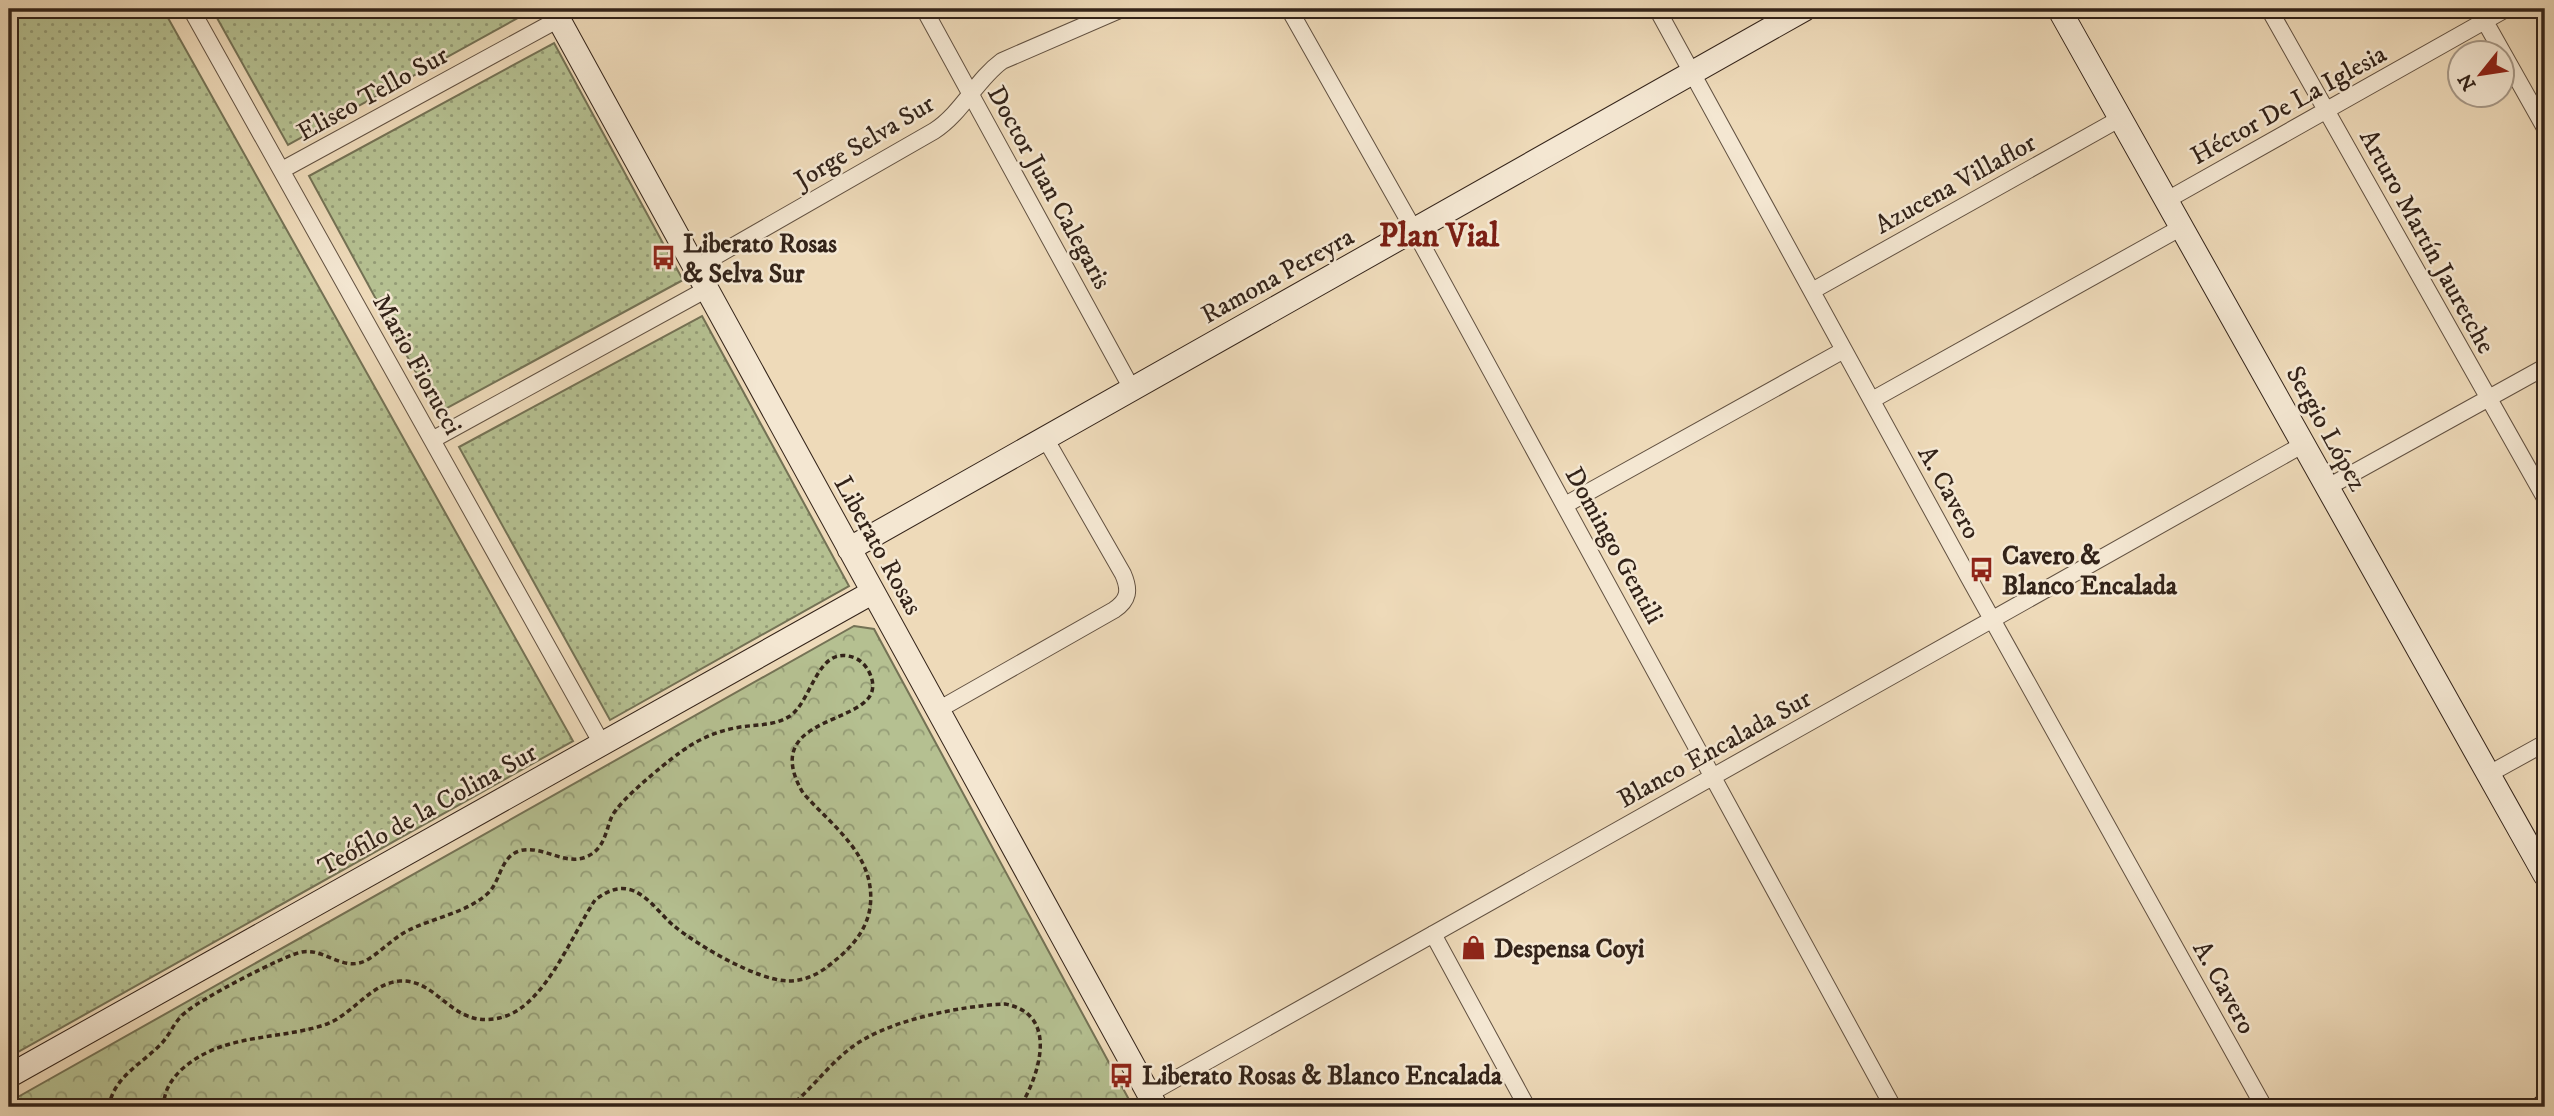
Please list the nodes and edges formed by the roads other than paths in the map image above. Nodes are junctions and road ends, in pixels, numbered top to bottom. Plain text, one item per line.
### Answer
1 (191, 9) edge
2 (924, 9) edge
3 (1122, 9) edge
4 (1289, 9) edge
5 (1657, 9) edge
6 (1805, 9) edge
7 (2059, 9) edge
8 (2269, 9) edge
9 (2506, 9) edge
10 (556, 14) edge
11 (2481, 15) edge
12 (1692, 73) junction
13 (971, 94) junction
14 (2326, 110) junction
15 (2121, 118) junction
16 (2545, 128) edge
17 (282, 170) junction
18 (2167, 200) junction
19 (2182, 227) junction
20 (1414, 230) junction
21 (695, 268) junction
22 (707, 289) junction
23 (1812, 291) junction
24 (1844, 350) junction
25 (2545, 367) edge
26 (1132, 389) junction
27 (2489, 398) junction
28 (1872, 400) junction
29 (1045, 438) junction
30 (432, 440) junction
31 (2304, 444) junction
32 (2328, 487) junction
33 (2545, 498) edge
34 (1565, 505) junction
35 (849, 549) junction
36 (873, 592) junction
37 (1992, 620) junction
38 (938, 710) junction
39 (2545, 743) edge
40 (602, 744) junction
41 (2489, 774) junction
42 (1713, 777) junction
43 (2545, 875) edge
44 (1433, 934) junction
45 (9, 1076) edge
46 (1152, 1100) edge
47 (1527, 1107) edge
48 (1893, 1107) edge
49 (2264, 1107) edge

1 - 17 street, Mario Fiorucci
2 - 13 street, Doctor Juan Calegaris
3 - 13 street, Jorge Selva Sur
4 - 20 street, Domingo Gentili
5 - 12 street, A. Cavero
6 - 12 street, Ramona Pereyra
7 - 15 street, Sergio López
8 - 14 street, Arturo Martín Jauretche
9 - 11 street, Héctor De La Iglesia
10 - 17 street, Eliseo Tello Sur
10 - 21 street, Liberato Rosas
11 - 14 street, Héctor De La Iglesia
11 - 16 street
12 - 20 street, Ramona Pereyra
12 - 23 street, A. Cavero
13 - 21 street, Jorge Selva Sur
13 - 26 street, Doctor Juan Calegaris
14 - 18 street, Héctor De La Iglesia
14 - 27 street, Arturo Martín Jauretche
15 - 18 street, Sergio López
15 - 23 street, Azucena Villaflor
17 - 30 street, Mario Fiorucci
18 - 19 street, Sergio López
19 - 28 street
19 - 31 street, Sergio López
20 - 26 street, Ramona Pereyra
20 - 34 street, Domingo Gentili
21 - 22 street, Liberato Rosas
22 - 30 street
22 - 35 street, Liberato Rosas
23 - 24 street, A. Cavero
24 - 28 street, A. Cavero
24 - 34 street
25 - 27 street
26 - 29 street, Ramona Pereyra
27 - 32 street
27 - 33 street, Arturo Martín Jauretche
28 - 37 street, A. Cavero
29 - 35 street, Ramona Pereyra
29 - 38 street
30 - 40 street, Mario Fiorucci
31 - 32 street, Sergio López
31 - 37 street, Blanco Encalada Sur
32 - 41 street, Sergio López
34 - 42 street, Domingo Gentili
35 - 36 street, Liberato Rosas
36 - 38 street, Liberato Rosas
36 - 40 street, Teófilo de la Colina Sur
37 - 42 street, Blanco Encalada Sur
37 - 49 street, A. Cavero
38 - 46 street, Liberato Rosas
39 - 41 street
40 - 45 street, Teófilo de la Colina Sur
41 - 43 street, Sergio López
42 - 44 street, Blanco Encalada Sur
42 - 48 street, Domingo Gentili
44 - 46 street, Blanco Encalada Sur
44 - 47 street

